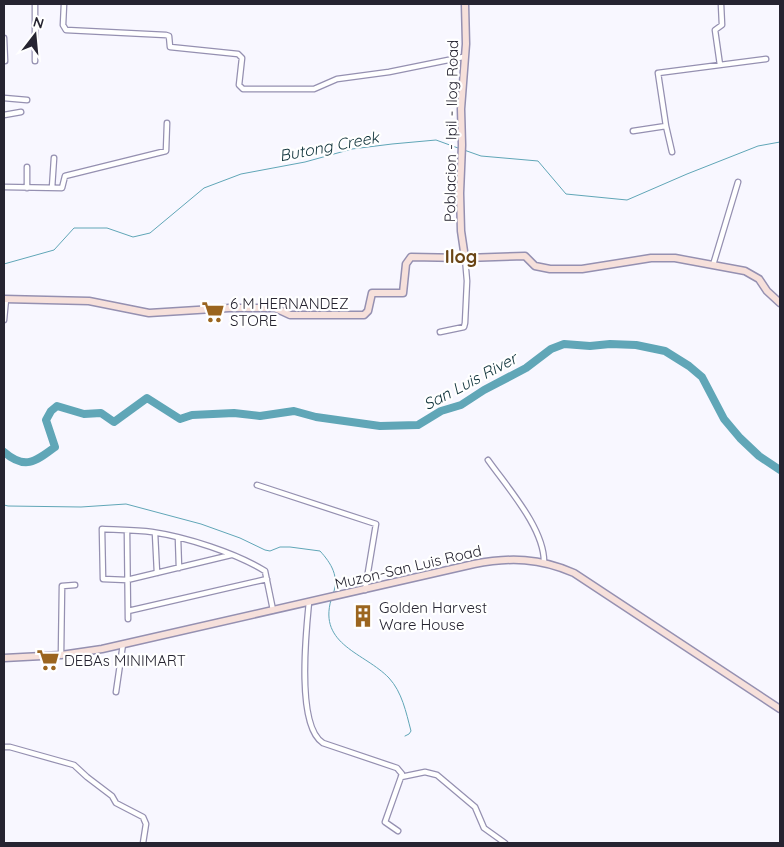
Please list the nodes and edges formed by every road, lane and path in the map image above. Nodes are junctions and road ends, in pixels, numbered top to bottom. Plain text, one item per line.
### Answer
1 (35, 4) edge
2 (64, 4) edge
3 (465, 4) edge
4 (721, 4) edge
5 (4, 38) edge
6 (464, 57) junction
7 (766, 59) dead end
8 (5, 61) edge
9 (35, 61) dead end
10 (720, 65) junction
11 (4, 98) edge
12 (27, 100) dead end
13 (21, 112) dead end
14 (4, 115) edge
15 (167, 123) dead end
16 (666, 126) junction
17 (633, 131) dead end
18 (672, 152) dead end
19 (54, 158) dead end
20 (27, 167) dead end
21 (738, 182) dead end
22 (4, 188) edge
23 (27, 188) junction
24 (52, 188) junction
25 (465, 258) junction
26 (713, 265) junction
27 (5, 299) edge
28 (780, 303) edge
29 (4, 320) edge
30 (440, 332) dead end
31 (488, 460) dead end
32 (257, 485) dead end
33 (127, 531) junction
34 (155, 533) junction
35 (178, 538) junction
36 (218, 550) junction
37 (231, 555) junction
38 (220, 558) junction
39 (544, 563) junction
40 (179, 568) junction
41 (157, 573) junction
42 (267, 578) junction
43 (127, 580) junction
44 (75, 584) dead end
45 (365, 590) junction
46 (308, 602) junction
47 (273, 610) junction
48 (128, 611) junction
49 (128, 619) dead end
50 (123, 644) junction
51 (61, 655) junction
52 (4, 658) edge
53 (116, 692) dead end
54 (780, 709) edge
55 (4, 747) edge
56 (401, 776) junction
57 (398, 831) dead end
58 (143, 843) edge
59 (505, 843) edge

1 - 9 street
2 - 6 street
3 - 6 street, Poblacion - Ipil - Ilog Road
4 - 10 street
5 - 8 street
6 - 25 street, Poblacion - Ipil - Ilog Road
7 - 10 street
10 - 16 street
11 - 12 street
13 - 14 street
15 - 24 street
16 - 17 street
16 - 18 street
19 - 24 street
20 - 23 street
21 - 26 street
22 - 23 street
23 - 24 street
25 - 26 street
25 - 27 street
25 - 30 street
26 - 28 street
27 - 29 street
31 - 39 street
32 - 45 street
33 - 34 street
33 - 43 street
33 - 43 street
34 - 35 street
34 - 41 street
35 - 36 street
35 - 40 street
36 - 37 street
36 - 38 street
37 - 38 street
37 - 42 street
38 - 40 street
39 - 45 street, Muzon-San Luis Road
39 - 54 street, Muzon-San Luis Road
40 - 41 street
41 - 43 street
42 - 47 street
42 - 48 street
43 - 48 street
44 - 51 street
45 - 46 street, Muzon-San Luis Road
46 - 47 street, Muzon-San Luis Road
46 - 56 street
47 - 50 street, Muzon-San Luis Road
48 - 49 street
50 - 51 street, Muzon-San Luis Road
50 - 53 street
51 - 52 street, Muzon-San Luis Road
55 - 58 street
56 - 57 street
56 - 59 street

